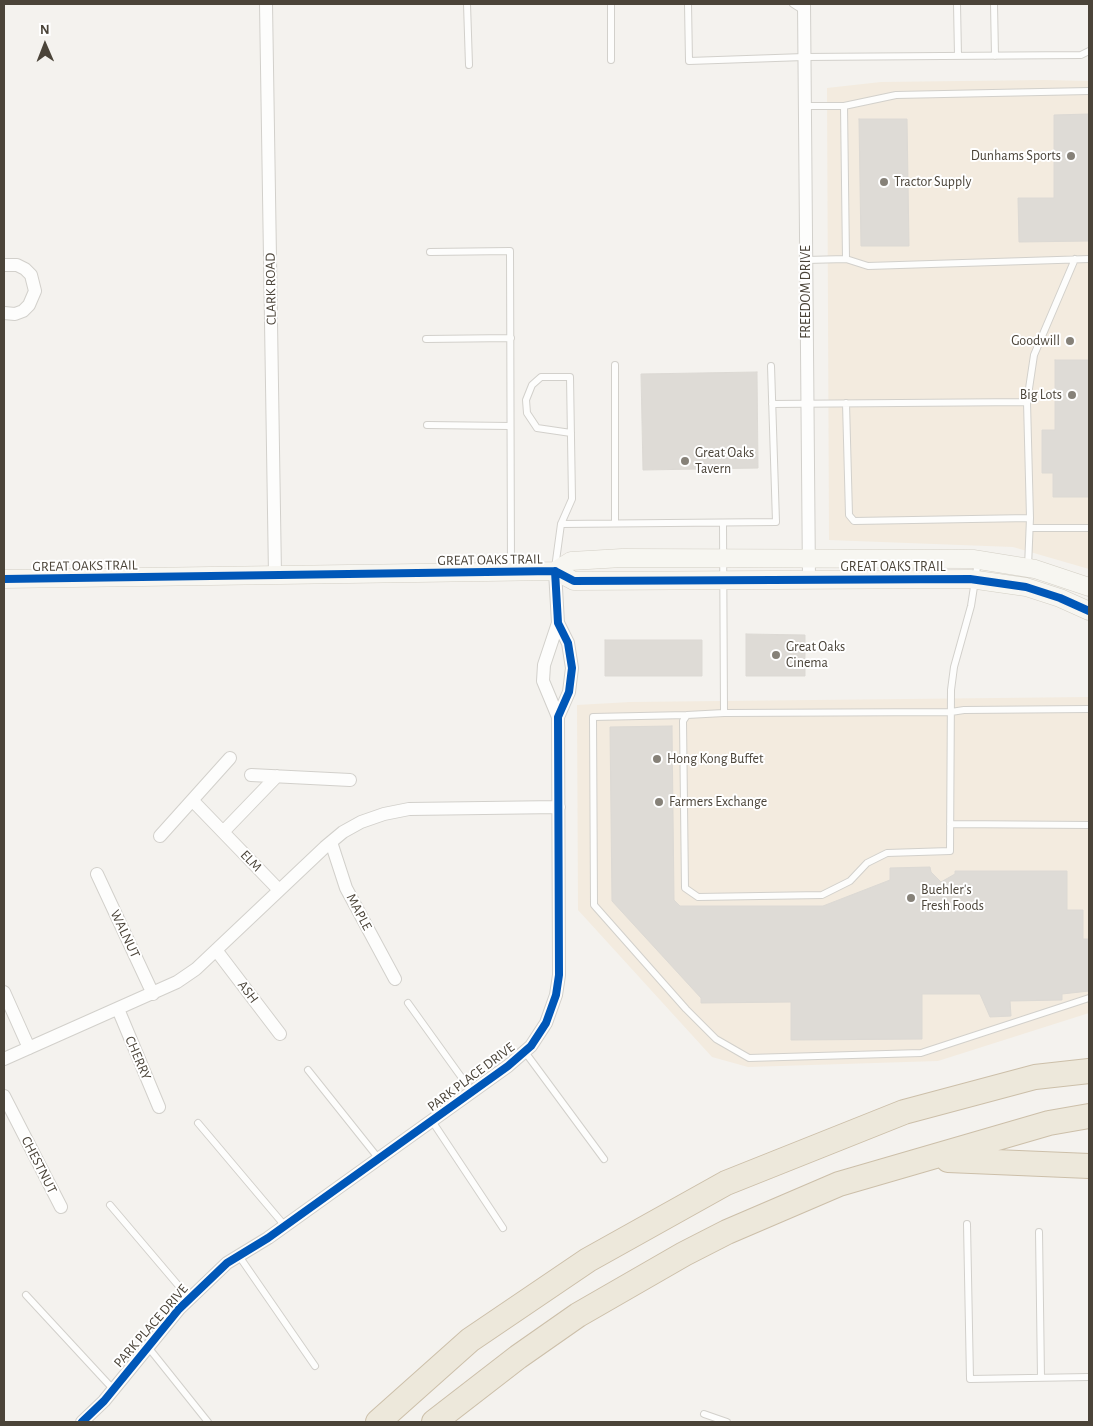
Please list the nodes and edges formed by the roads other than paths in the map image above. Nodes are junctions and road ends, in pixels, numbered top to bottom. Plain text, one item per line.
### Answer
1 (266, 4) edge
2 (467, 4) edge
3 (611, 4) edge
4 (688, 4) edge
5 (793, 4) edge
6 (957, 4) edge
7 (994, 4) edge
8 (804, 8) edge
9 (1089, 51) edge
10 (958, 56) junction
11 (995, 56) junction
12 (804, 57) junction
13 (611, 60) dead end
14 (469, 65) dead end
15 (1089, 91) edge
16 (805, 106) junction
17 (844, 106) junction
18 (430, 252) dead end
19 (846, 259) junction
20 (1074, 259) junction
21 (1089, 259) edge
22 (806, 260) junction
23 (4, 266) edge
24 (4, 313) edge
25 (511, 338) junction
26 (426, 339) dead end
27 (615, 365) dead end
28 (770, 366) dead end
29 (1027, 402) junction
30 (846, 403) junction
31 (772, 404) junction
32 (807, 404) junction
33 (427, 425) dead end
34 (510, 426) junction
35 (571, 433) junction
36 (1030, 518) junction
37 (615, 523) junction
38 (724, 523) junction
39 (561, 524) junction
40 (1030, 528) junction
41 (1089, 528) edge
42 (724, 559) junction
43 (808, 559) junction
44 (978, 560) junction
45 (1028, 568) junction
46 (555, 571) junction
47 (511, 572) junction
48 (276, 575) junction
49 (4, 579) edge
50 (724, 580) junction
51 (809, 580) junction
52 (976, 580) junction
53 (1089, 587) edge
54 (1089, 611) edge
55 (558, 623) junction
56 (1089, 708) edge
57 (951, 712) junction
58 (724, 713) junction
59 (688, 715) junction
60 (558, 717) junction
61 (230, 758) dead end
62 (251, 775) dead end
63 (277, 776) junction
64 (350, 780) dead end
65 (193, 801) junction
66 (559, 807) junction
67 (950, 824) junction
68 (1089, 824) edge
69 (223, 832) junction
70 (160, 836) dead end
71 (331, 842) junction
72 (97, 874) dead end
73 (279, 890) junction
74 (216, 950) junction
75 (395, 978) dead end
76 (4, 992) edge
77 (153, 994) junction
78 (1089, 998) edge
79 (408, 1003) dead end
80 (118, 1009) junction
81 (280, 1034) dead end
82 (29, 1048) junction
83 (525, 1052) junction
84 (4, 1059) edge
85 (1089, 1059) edge
86 (308, 1070) dead end
87 (1089, 1071) edge
88 (1035, 1077) junction
89 (472, 1092) junction
90 (4, 1096) edge
91 (159, 1107) dead end
92 (1089, 1116) edge
93 (432, 1121) junction
94 (198, 1124) dead end
95 (379, 1159) junction
96 (604, 1159) dead end
97 (927, 1160) junction
98 (1089, 1166) edge
99 (110, 1205) dead end
100 (61, 1207) dead end
101 (967, 1224) dead end
102 (285, 1226) junction
103 (504, 1228) dead end
104 (1039, 1232) dead end
105 (239, 1256) junction
106 (26, 1295) dead end
107 (189, 1298) junction
108 (147, 1346) junction
109 (315, 1366) dead end
110 (1089, 1377) edge
111 (1041, 1378) junction
112 (114, 1390) junction
113 (704, 1414) dead end
114 (82, 1422) edge
115 (208, 1422) edge
116 (378, 1422) edge
117 (434, 1422) edge
118 (727, 1422) edge

1 - 48 street, CLARK ROAD
2 - 14 lane
3 - 13 lane
4 - 12 lane
5 - 8 lane
6 - 10 lane
7 - 11 lane
8 - 12 street, FREEDOM DRIVE
9 - 11 lane
10 - 11 lane
10 - 12 lane
12 - 16 street, FREEDOM DRIVE
15 - 17 lane
16 - 17 lane
16 - 22 street, FREEDOM DRIVE
17 - 19 lane
18 - 25 lane
19 - 20 lane
19 - 22 lane
20 - 21 lane
20 - 29 lane
22 - 32 street, FREEDOM DRIVE
23 - 24 street
25 - 26 lane
25 - 34 lane
27 - 37 lane
28 - 31 lane
29 - 30 lane
29 - 36 lane
30 - 32 lane
30 - 36 lane
31 - 32 lane
31 - 38 lane
32 - 43 street, FREEDOM DRIVE
33 - 34 lane
34 - 47 lane
35 - 35 lane
35 - 39 lane
36 - 40 lane
37 - 38 lane
37 - 39 lane
38 - 42 lane
39 - 46 lane
40 - 41 lane
40 - 45 lane
42 - 43 street, GREAT OAKS TRAIL
42 - 46 street, GREAT OAKS TRAIL
42 - 50 lane
43 - 44 street, GREAT OAKS TRAIL
43 - 51 street, FREEDOM DRIVE
44 - 45 street, GREAT OAKS TRAIL
44 - 52 lane
45 - 53 street, GREAT OAKS TRAIL
46 - 47 street, GREAT OAKS TRAIL
46 - 50 street, GREAT OAKS TRAIL
46 - 55 street, PARK PLACE DRIVE
47 - 48 street, GREAT OAKS TRAIL
48 - 49 street, GREAT OAKS TRAIL
50 - 51 street, GREAT OAKS TRAIL
50 - 58 lane
51 - 52 street, GREAT OAKS TRAIL
52 - 54 street, GREAT OAKS TRAIL
52 - 57 lane
55 - 60 street, PARK PLACE DRIVE
55 - 60 street, PARK PLACE DRIVE
56 - 57 lane
57 - 58 lane
57 - 67 lane
58 - 59 lane
59 - 67 lane
59 - 78 lane
60 - 66 street, PARK PLACE DRIVE
61 - 65 street
62 - 63 street
63 - 64 street
63 - 69 street
65 - 69 street, ELM
65 - 70 street
66 - 71 street
66 - 83 street, PARK PLACE DRIVE
67 - 68 lane
69 - 73 street, ELM
71 - 73 street
71 - 75 street, MAPLE
72 - 77 street, WALNUT
73 - 74 street
74 - 77 street
74 - 81 street, ASH
76 - 82 street
77 - 80 street
79 - 89 lane
80 - 82 street
80 - 91 street, CHERRY
82 - 84 street
83 - 89 street, PARK PLACE DRIVE
83 - 96 lane
85 - 88 highway
86 - 95 lane
87 - 88 highway
88 - 116 highway
89 - 93 street, PARK PLACE DRIVE
90 - 100 street, CHESTNUT
92 - 97 highway
93 - 95 street, PARK PLACE DRIVE
93 - 103 lane
94 - 102 lane
95 - 102 street, PARK PLACE DRIVE
97 - 98 highway
97 - 117 highway
99 - 107 lane
101 - 111 lane
102 - 105 street, PARK PLACE DRIVE
104 - 111 lane
105 - 107 street, PARK PLACE DRIVE
105 - 109 lane
106 - 112 lane
107 - 108 street, PARK PLACE DRIVE
108 - 112 street, PARK PLACE DRIVE
108 - 115 lane
110 - 111 lane
112 - 114 street, PARK PLACE DRIVE
113 - 118 lane

